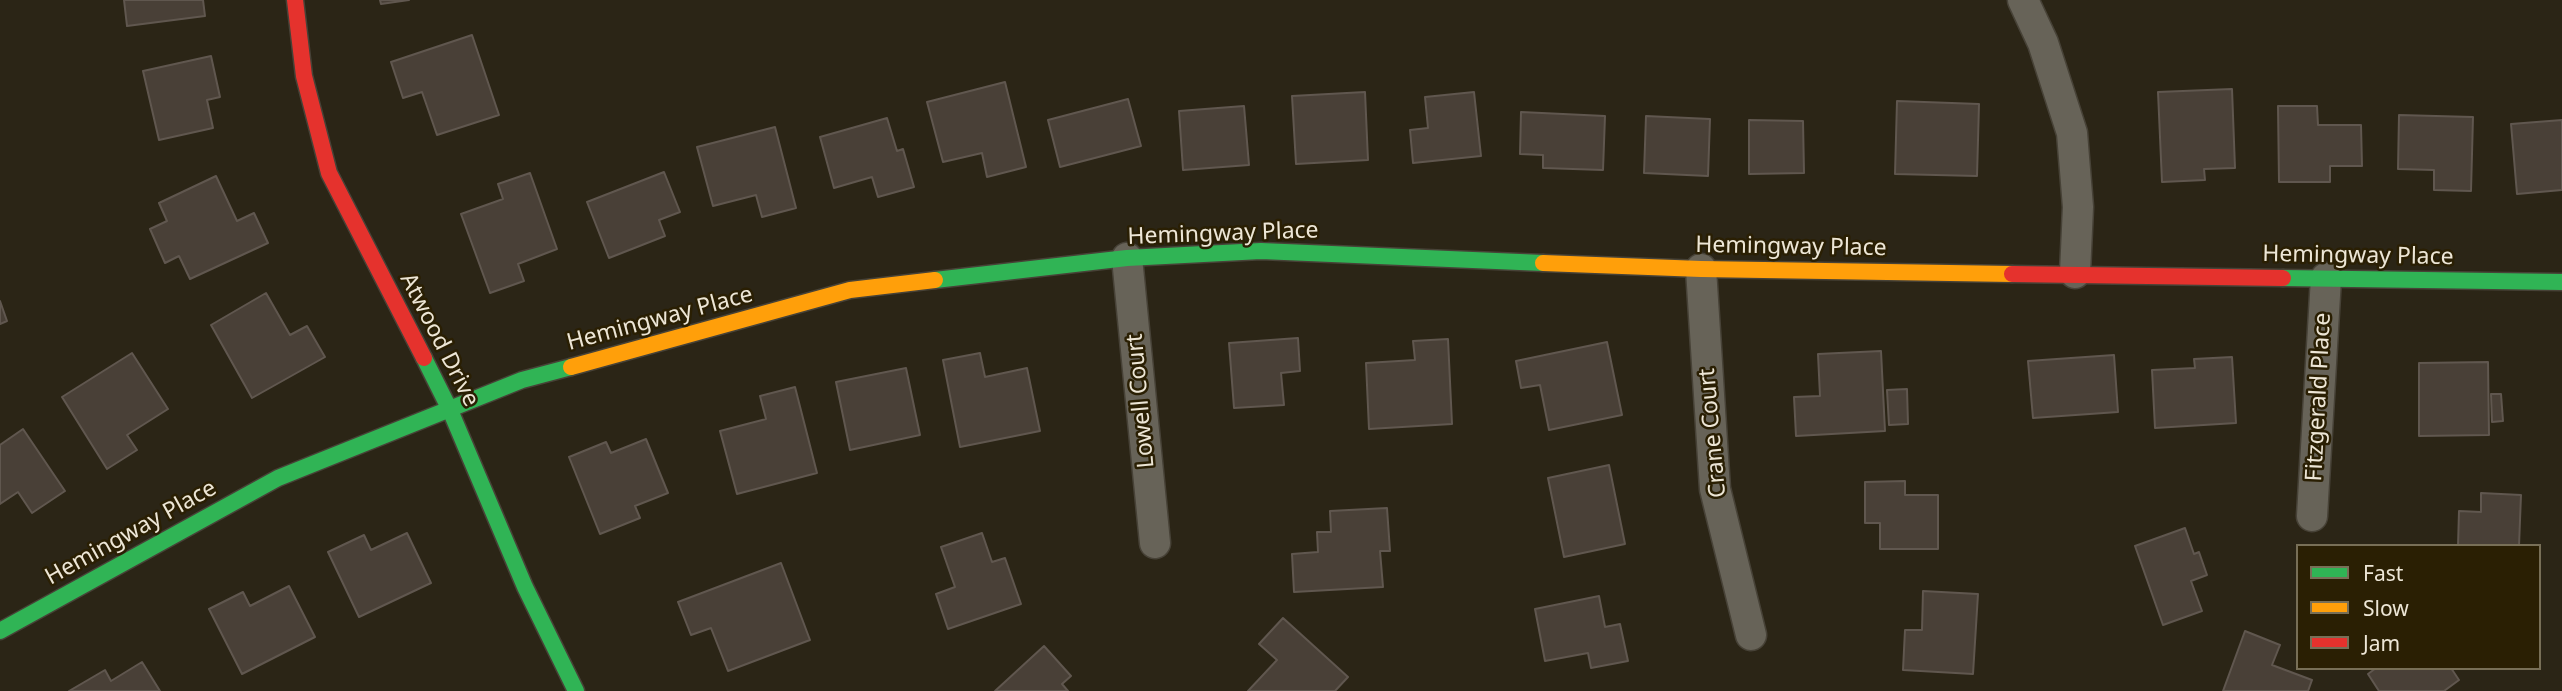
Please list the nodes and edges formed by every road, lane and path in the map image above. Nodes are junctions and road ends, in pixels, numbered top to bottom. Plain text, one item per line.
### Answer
1 (295, 0) edge
2 (2023, 0) edge
3 (1128, 258) junction
4 (1701, 268) junction
5 (2075, 273) junction
6 (2326, 278) junction
7 (2562, 282) edge
8 (450, 410) junction
9 (2312, 516) dead end
10 (1154, 543) dead end
11 (0, 631) edge
12 (1751, 635) dead end
13 (576, 691) edge

1 - 8 street, Atwood Drive
2 - 5 street
3 - 4 street, Hemingway Place
3 - 8 street, Hemingway Place
3 - 10 street, Lowell Court
4 - 5 street, Hemingway Place
4 - 12 street, Crane Court
5 - 6 street, Hemingway Place
6 - 7 street, Hemingway Place
6 - 9 street, Fitzgerald Place
8 - 11 street, Hemingway Place
8 - 13 street, Atwood Drive

